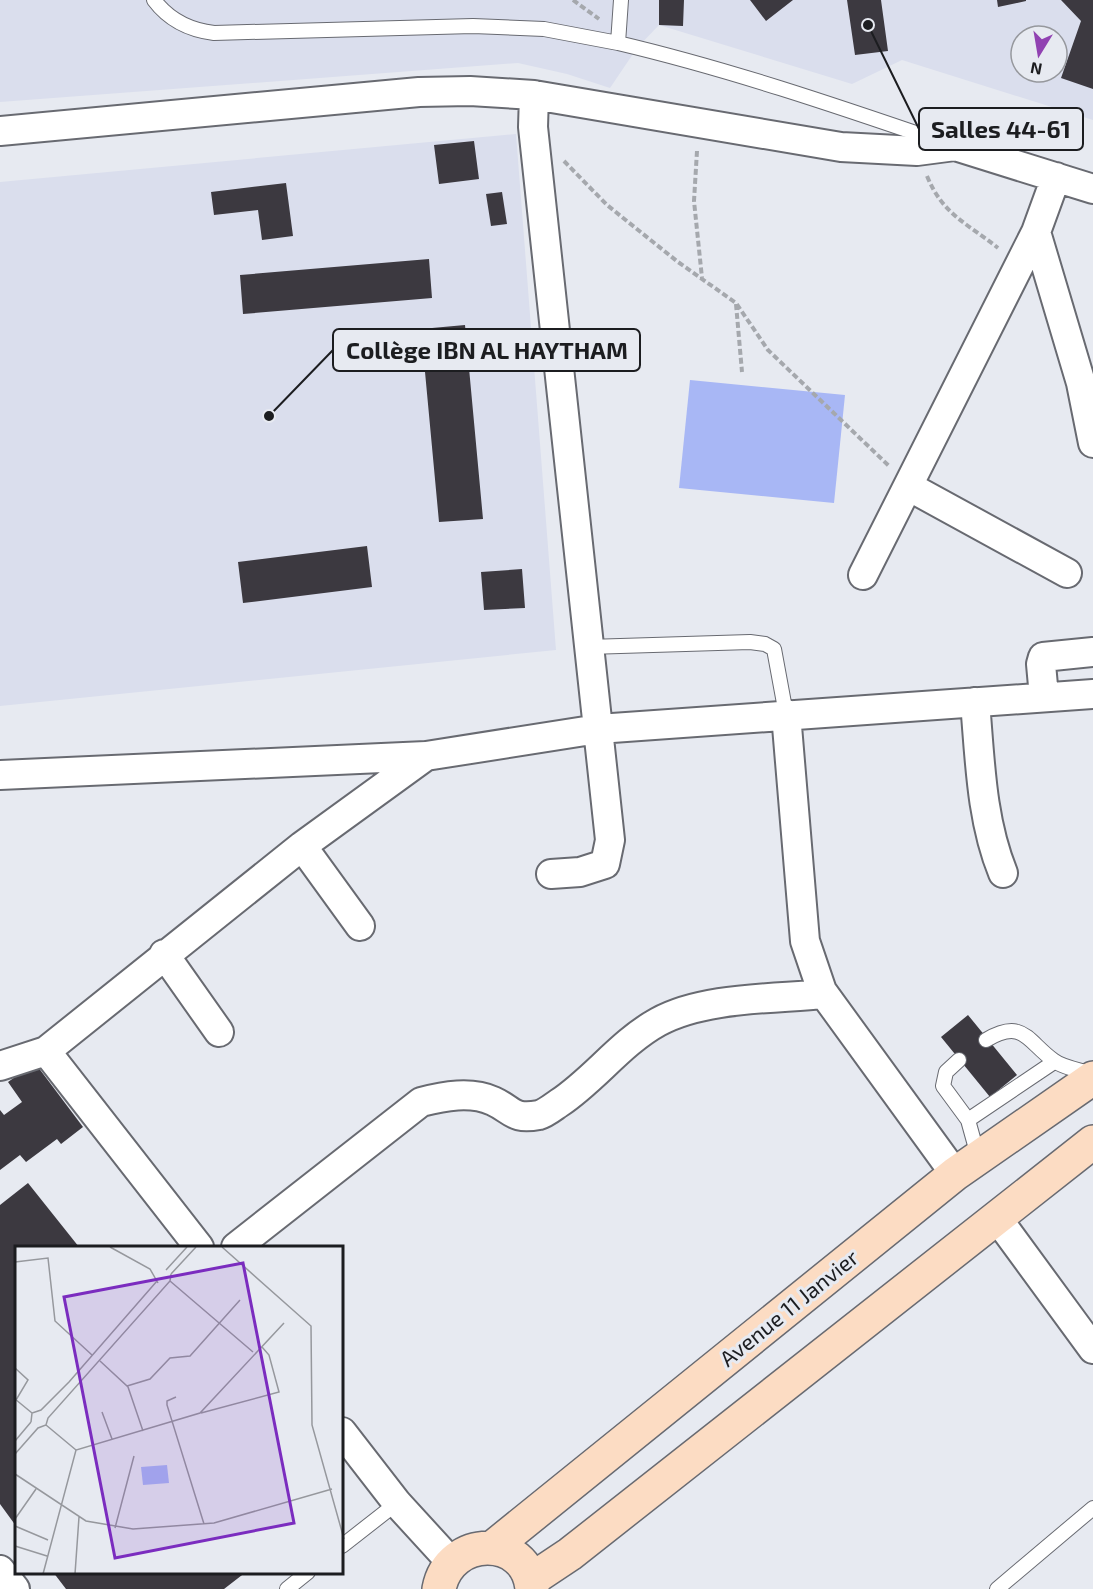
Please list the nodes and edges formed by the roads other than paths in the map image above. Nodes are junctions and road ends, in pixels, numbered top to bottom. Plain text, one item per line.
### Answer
1 (154, 0) edge
2 (621, 0) edge
3 (618, 43) junction
4 (534, 95) junction
5 (0, 130) edge
6 (955, 146) junction
7 (1056, 177) junction
8 (1093, 189) edge
9 (1036, 232) junction
10 (1089, 409) edge
11 (1093, 443) edge
12 (908, 486) junction
13 (1067, 573) dead end
14 (863, 575) dead end
15 (588, 648) junction
16 (1093, 652) edge
17 (1093, 694) edge
18 (1044, 698) junction
19 (975, 702) junction
20 (786, 714) junction
21 (598, 729) junction
22 (426, 756) junction
23 (0, 775) edge
24 (302, 846) junction
25 (1003, 873) dead end
26 (551, 874) dead end
27 (360, 926) dead end
28 (164, 954) junction
29 (824, 994) junction
30 (219, 1032) dead end
31 (986, 1040) dead end
32 (46, 1051) junction
33 (959, 1060) dead end
34 (1054, 1062) junction
35 (0, 1066) edge
36 (1093, 1076) edge
37 (968, 1119) junction
38 (1093, 1142) edge
39 (966, 1166) junction
40 (997, 1218) junction
41 (198, 1246) edge
42 (237, 1246) edge
43 (1093, 1349) edge
44 (344, 1435) edge
45 (397, 1503) junction
46 (1093, 1508) edge
47 (344, 1544) edge
48 (492, 1548) junction
49 (0, 1570) edge
50 (306, 1574) edge
51 (445, 1576) edge
52 (532, 1585) edge
53 (15, 1589) edge
54 (287, 1589) edge
55 (997, 1589) edge

1 - 3 lane
2 - 3 lane
3 - 6 lane
4 - 5 street
4 - 6 street
4 - 15 street
6 - 7 street
7 - 8 street
7 - 9 street
9 - 10 street
9 - 12 street
10 - 11 street
12 - 13 street
12 - 14 street
15 - 20 lane
15 - 21 street
16 - 18 street
17 - 18 street
18 - 19 street
19 - 20 street
19 - 25 street
20 - 21 street
20 - 29 street
21 - 22 street
21 - 26 street
22 - 23 street
22 - 24 street
24 - 27 street
24 - 28 street
28 - 30 street
28 - 32 street
29 - 39 street
29 - 42 street
31 - 34 lane
32 - 35 street
32 - 41 street
33 - 37 lane
34 - 36 lane
34 - 37 lane
36 - 39 street, Avenue 11 Janvier
37 - 39 lane
38 - 40 street
39 - 48 street, Avenue 11 Janvier
40 - 43 street
40 - 52 street
44 - 45 street
45 - 47 lane
45 - 51 street
46 - 55 lane
48 - 51 street
48 - 52 street
49 - 53 street
50 - 54 lane

